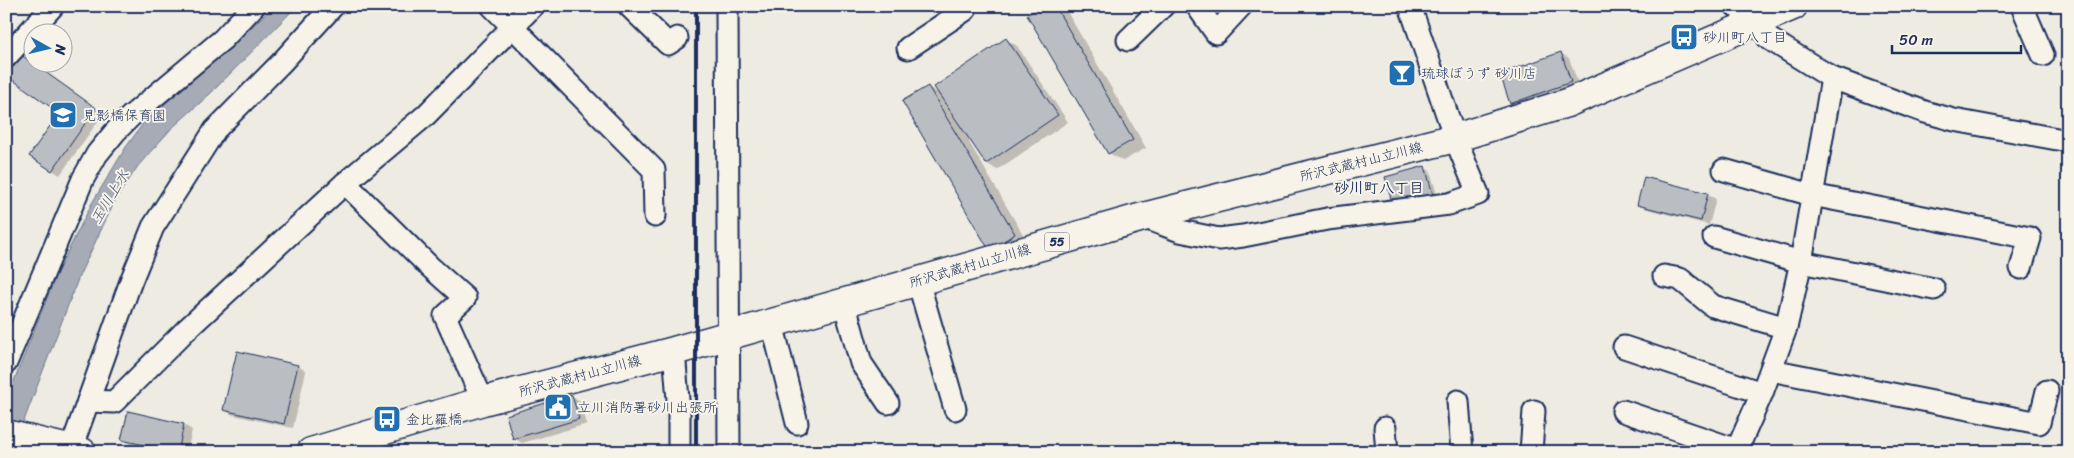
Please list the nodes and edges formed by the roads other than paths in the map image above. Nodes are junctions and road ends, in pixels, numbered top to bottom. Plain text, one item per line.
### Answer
1 (53, 6) edge
2 (254, 6) edge
3 (333, 6) edge
4 (492, 6) edge
5 (532, 6) edge
6 (629, 6) edge
7 (727, 6) edge
8 (962, 6) edge
9 (1163, 6) edge
10 (1197, 6) edge
11 (1241, 6) edge
12 (1410, 6) edge
13 (1793, 6) edge
14 (2022, 6) edge
15 (1750, 16) edge
16 (512, 28) junction
17 (676, 38) dead end
18 (1128, 40) dead end
19 (908, 48) dead end
20 (2043, 55) dead end
21 (6, 57) edge
22 (1832, 78) junction
23 (1455, 138) junction
24 (2068, 141) edge
25 (1724, 170) dead end
26 (345, 183) junction
27 (1812, 194) junction
28 (655, 216) dead end
29 (1143, 217) junction
30 (1714, 237) dead end
31 (1801, 262) junction
32 (2021, 268) dead end
33 (1664, 276) dead end
34 (918, 281) junction
35 (1934, 289) dead end
36 (844, 302) junction
37 (772, 323) junction
38 (1786, 328) junction
39 (727, 335) junction
40 (1624, 347) dead end
41 (674, 351) junction
42 (6, 363) edge
43 (1771, 370) junction
44 (2048, 391) dead end
45 (1762, 393) junction
46 (88, 401) junction
47 (482, 401) junction
48 (1458, 401) dead end
49 (888, 403) dead end
50 (956, 408) dead end
51 (1534, 411) dead end
52 (1623, 411) dead end
53 (797, 423) dead end
54 (1385, 428) dead end
55 (6, 434) edge
56 (64, 448) edge
57 (1736, 451) edge
58 (311, 452) edge
59 (679, 452) edge
60 (729, 452) edge
61 (1387, 452) edge
62 (1462, 452) edge
63 (1531, 452) edge

1 - 21 street
2 - 42 street
3 - 46 street
4 - 16 street
5 - 16 street
6 - 17 street
7 - 39 street
8 - 19 street
9 - 18 street
10 - 11 street
12 - 23 street
13 - 15 main road, 所沢武蔵村山立川線 / 55
14 - 20 street
15 - 22 street
15 - 23 main road, 所沢武蔵村山立川線 / 55
16 - 26 street
16 - 28 street
22 - 24 street
22 - 27 street
23 - 29 main road, 所沢武蔵村山立川線 / 55
23 - 29 street
25 - 27 street
26 - 46 street
26 - 47 street
27 - 31 street
27 - 32 street
29 - 34 main road, 所沢武蔵村山立川線 / 55
30 - 31 street
31 - 35 street
31 - 38 street
33 - 38 street
34 - 36 main road, 所沢武蔵村山立川線 / 55
34 - 50 street
36 - 37 main road, 所沢武蔵村山立川線 / 55
36 - 49 street
37 - 39 main road, 所沢武蔵村山立川線 / 55
37 - 53 street
38 - 43 street
39 - 41 main road, 所沢武蔵村山立川線 / 55
39 - 60 street
40 - 45 street
41 - 47 main road, 所沢武蔵村山立川線 / 55
41 - 59 street
43 - 44 street
43 - 45 street
45 - 57 street
46 - 56 street
47 - 58 main road, 所沢武蔵村山立川線 / 55
48 - 62 street
51 - 63 street
52 - 57 street
54 - 61 street
55 - 56 main road

